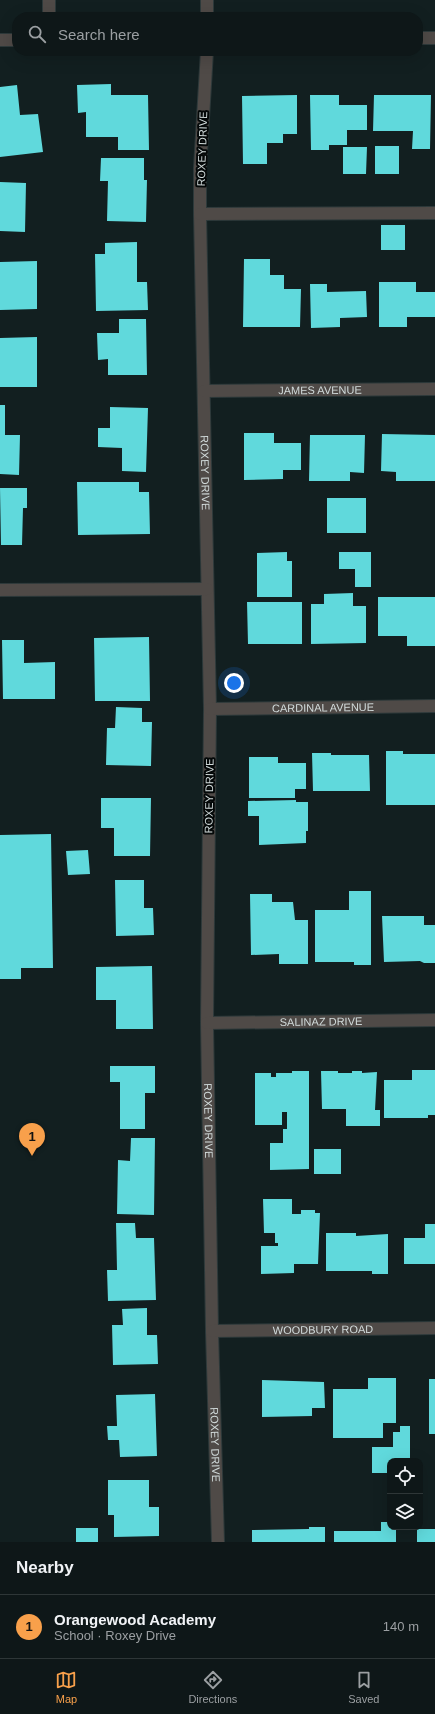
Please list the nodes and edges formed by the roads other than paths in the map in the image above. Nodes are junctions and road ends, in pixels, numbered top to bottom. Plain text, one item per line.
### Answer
1 (49, 0) edge
2 (207, 0) edge
3 (49, 12) edge
4 (207, 12) edge
5 (423, 38) edge
6 (435, 38) edge
7 (0, 40) edge
8 (12, 40) edge
9 (207, 56) edge
10 (435, 212) edge
11 (200, 214) junction
12 (435, 389) edge
13 (204, 391) junction
14 (207, 589) junction
15 (0, 590) edge
16 (435, 706) edge
17 (210, 709) junction
18 (435, 1020) edge
19 (207, 1023) junction
20 (435, 1328) edge
21 (212, 1331) junction
22 (218, 1542) edge

1 - 3 street
2 - 4 street
5 - 6 street
7 - 8 street
9 - 11 street, ROXEY DRIVE
10 - 11 street
11 - 13 street, ROXEY DRIVE
12 - 13 street, JAMES AVENUE
13 - 14 street, ROXEY DRIVE
14 - 15 street
14 - 17 street, ROXEY DRIVE
16 - 17 street, CARDINAL AVENUE
17 - 19 street, ROXEY DRIVE
18 - 19 street, SALINAZ DRIVE
19 - 21 street, ROXEY DRIVE
20 - 21 street, WOODBURY ROAD
21 - 22 street, ROXEY DRIVE

